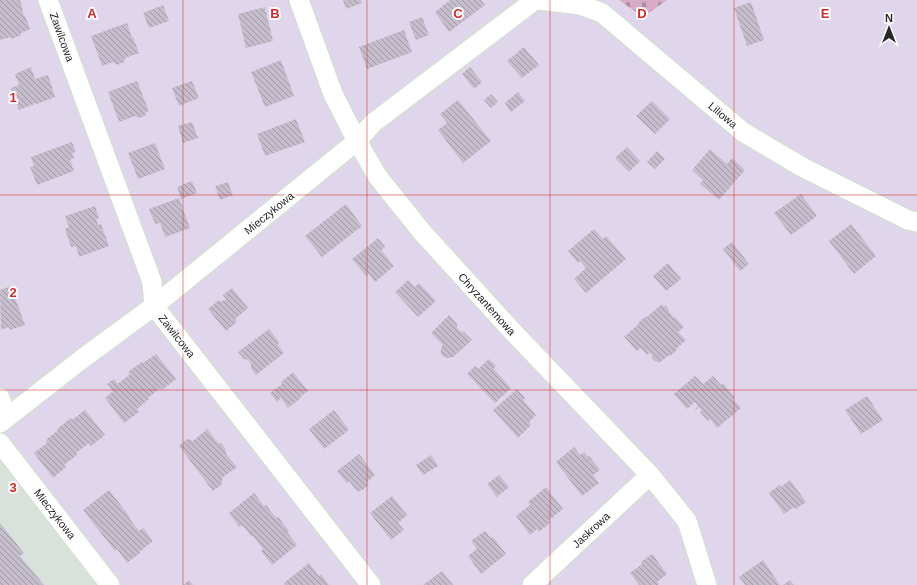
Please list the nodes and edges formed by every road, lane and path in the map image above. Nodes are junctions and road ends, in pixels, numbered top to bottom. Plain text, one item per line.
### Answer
1 (48, 0) edge
2 (298, 0) edge
3 (535, 0) edge
4 (539, 0) edge
5 (357, 141) junction
6 (917, 222) edge
7 (154, 306) junction
8 (0, 398) edge
9 (4, 420) edge
10 (0, 443) edge
11 (650, 475) junction
12 (110, 585) edge
13 (371, 585) edge
14 (532, 585) edge
15 (708, 585) edge

1 - 7 street, Zawilcowa
2 - 5 street, Chryzantemowa
3 - 5 street, Mieczykowa
4 - 6 street, Liliowa
5 - 7 street, Mieczykowa
5 - 11 street, Chryzantemowa
7 - 9 street, Mieczykowa
7 - 13 street, Zawilcowa
8 - 9 street
10 - 12 street, Mieczykowa
11 - 14 street, Jaskrowa
11 - 15 street, Chryzantemowa

